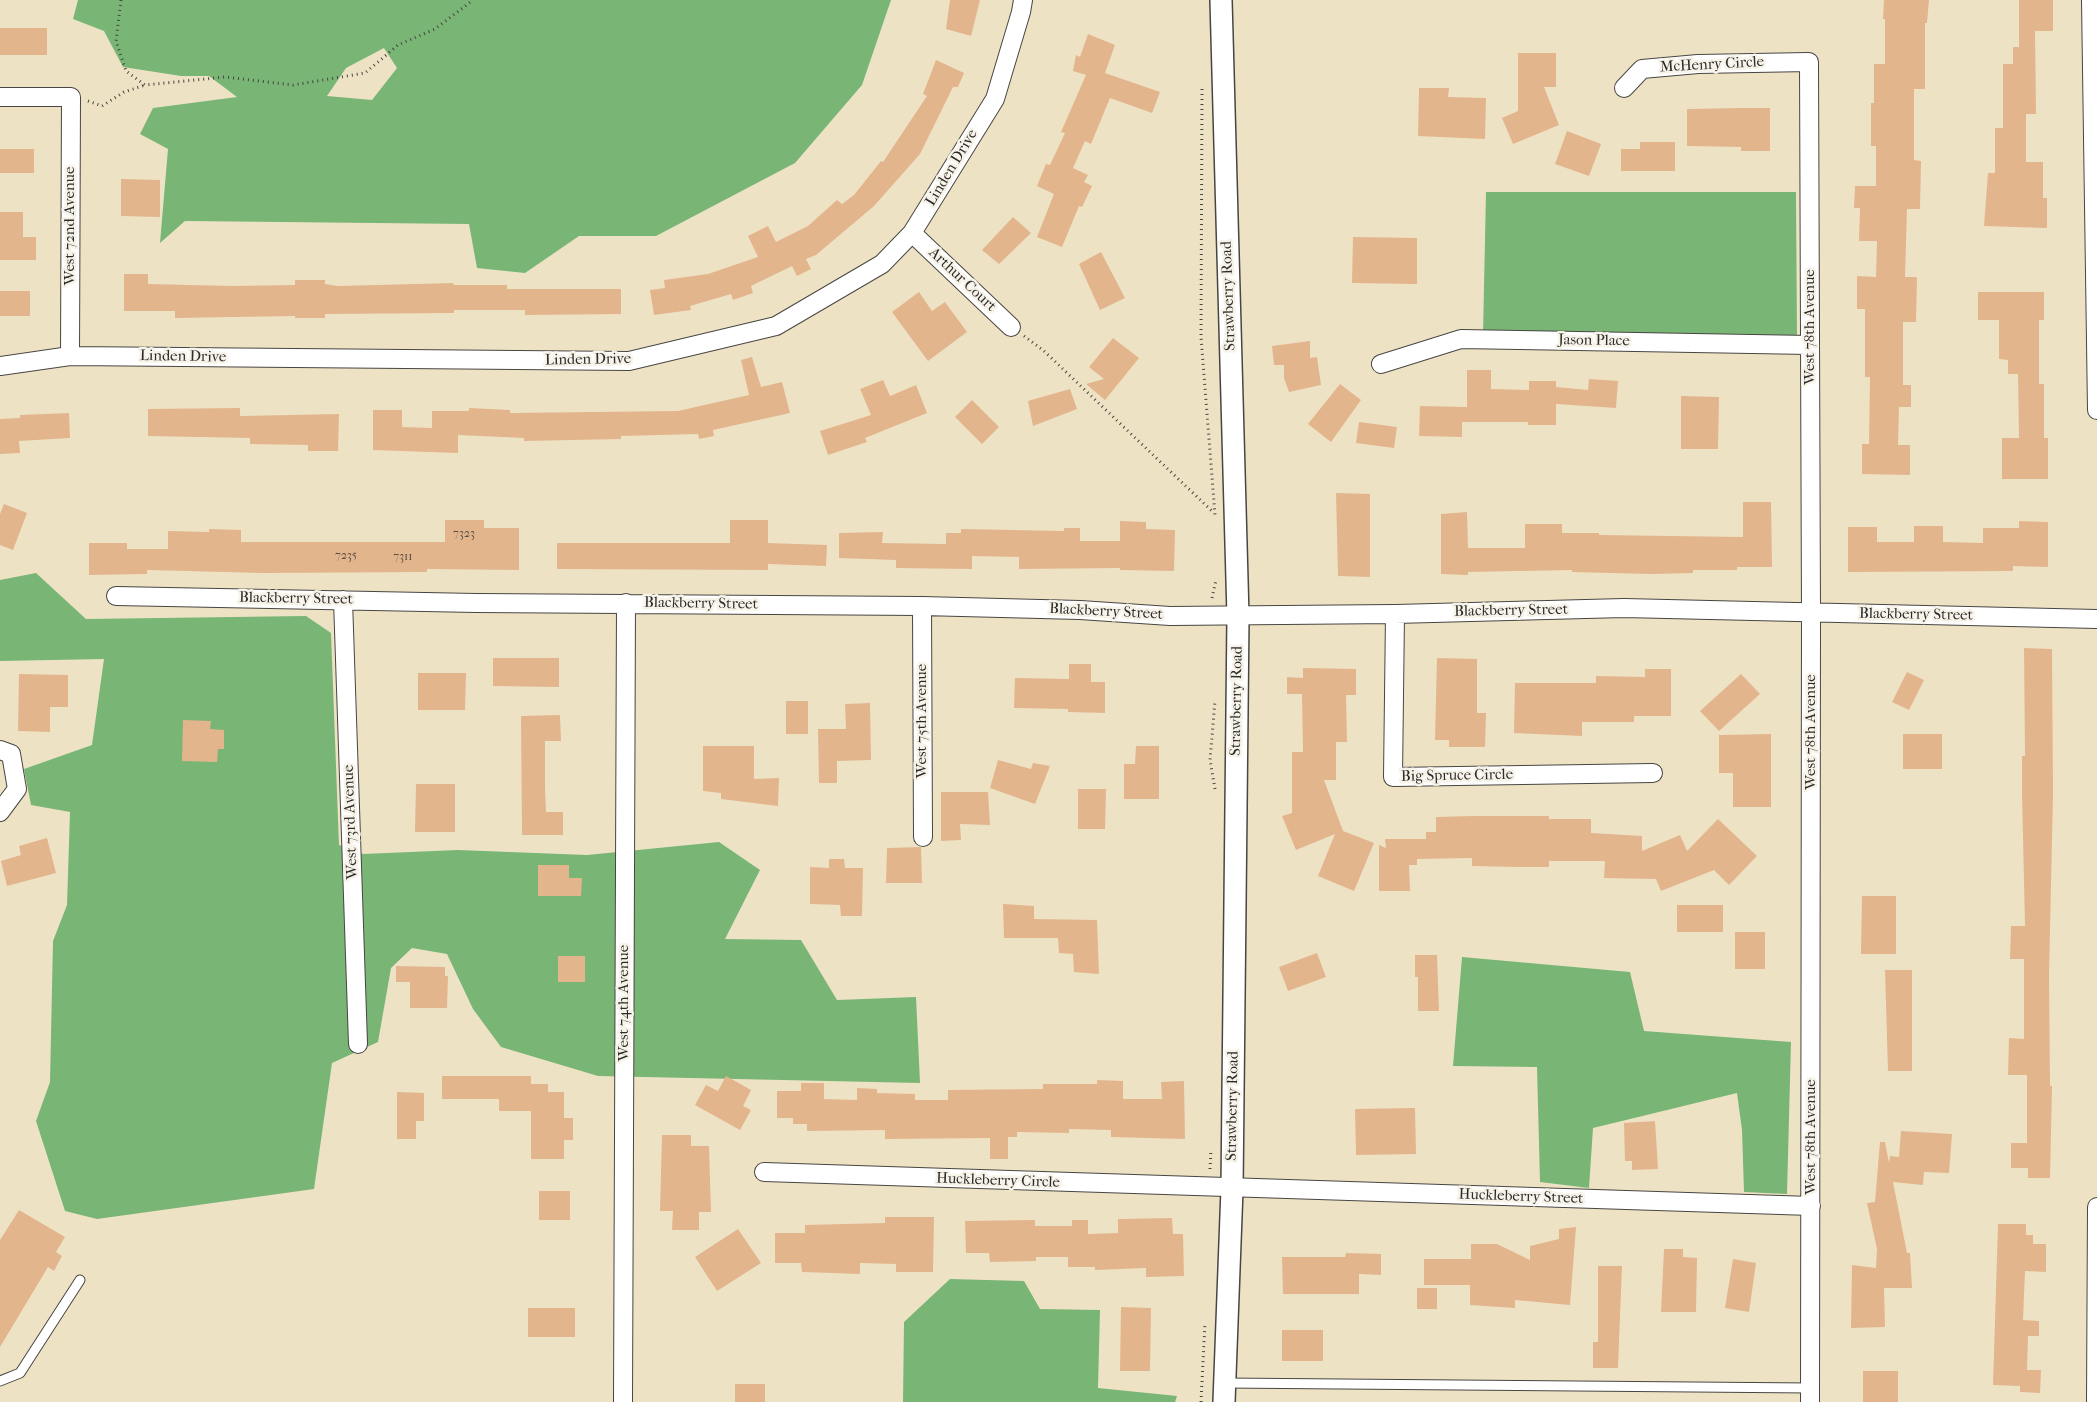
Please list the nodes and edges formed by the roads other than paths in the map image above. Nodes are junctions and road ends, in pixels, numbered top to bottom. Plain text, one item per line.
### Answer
1 (1023, 0) edge
2 (1221, 0) edge
3 (2091, 0) edge
4 (1809, 62) joint
5 (1624, 88) dead end
6 (0, 97) edge
7 (912, 233) junction
8 (1011, 327) road end
9 (1810, 345) junction
10 (70, 356) junction
11 (1381, 364) dead end
12 (0, 366) edge
13 (2097, 410) edge
14 (116, 596) dead end
15 (343, 600) junction
16 (626, 603) junction
17 (922, 606) junction
18 (1811, 613) junction
19 (1395, 614) junction
20 (1238, 616) junction
21 (2097, 619) edge
22 (0, 750) edge
23 (1652, 773) dead end
24 (0, 812) edge
25 (923, 837) dead end
26 (358, 1044) dead end
27 (764, 1172) dead end
28 (1232, 1189) junction
29 (1811, 1206) junction
30 (2097, 1207) edge
31 (80, 1280) dead end
32 (0, 1382) edge
33 (1225, 1393) edge
34 (1810, 1395) edge
35 (623, 1402) edge
36 (2096, 1402) edge

1 - 7 street, Linden Drive
2 - 20 street, Strawberry Road
3 - 13 street
4 - 5 street, McHenry Circle
4 - 9 street, West 78th Avenue
6 - 10 street, West 72nd Avenue
7 - 8 street, Arthur Court
7 - 10 street, Linden Drive
9 - 11 street, Jason Place
9 - 18 street, West 78th Avenue
10 - 12 street, Linden Drive
14 - 15 street, Blackberry Street
15 - 16 street, Blackberry Street
15 - 26 street, West 73rd Avenue
16 - 17 street, Blackberry Street
16 - 35 street, West 74th Avenue
17 - 20 street, Blackberry Street
17 - 25 street, West 75th Avenue
18 - 19 street, Blackberry Street
18 - 21 street, Blackberry Street
18 - 29 street, West 78th Avenue
19 - 20 street, Blackberry Street
19 - 23 street, Big Spruce Circle
20 - 28 street, Strawberry Road
22 - 24 street
27 - 28 street, Huckleberry Circle
28 - 29 street, Huckleberry Street
28 - 33 street, Strawberry Road
29 - 34 street, West 78th Avenue
30 - 36 street
31 - 32 lane
33 - 34 lane

